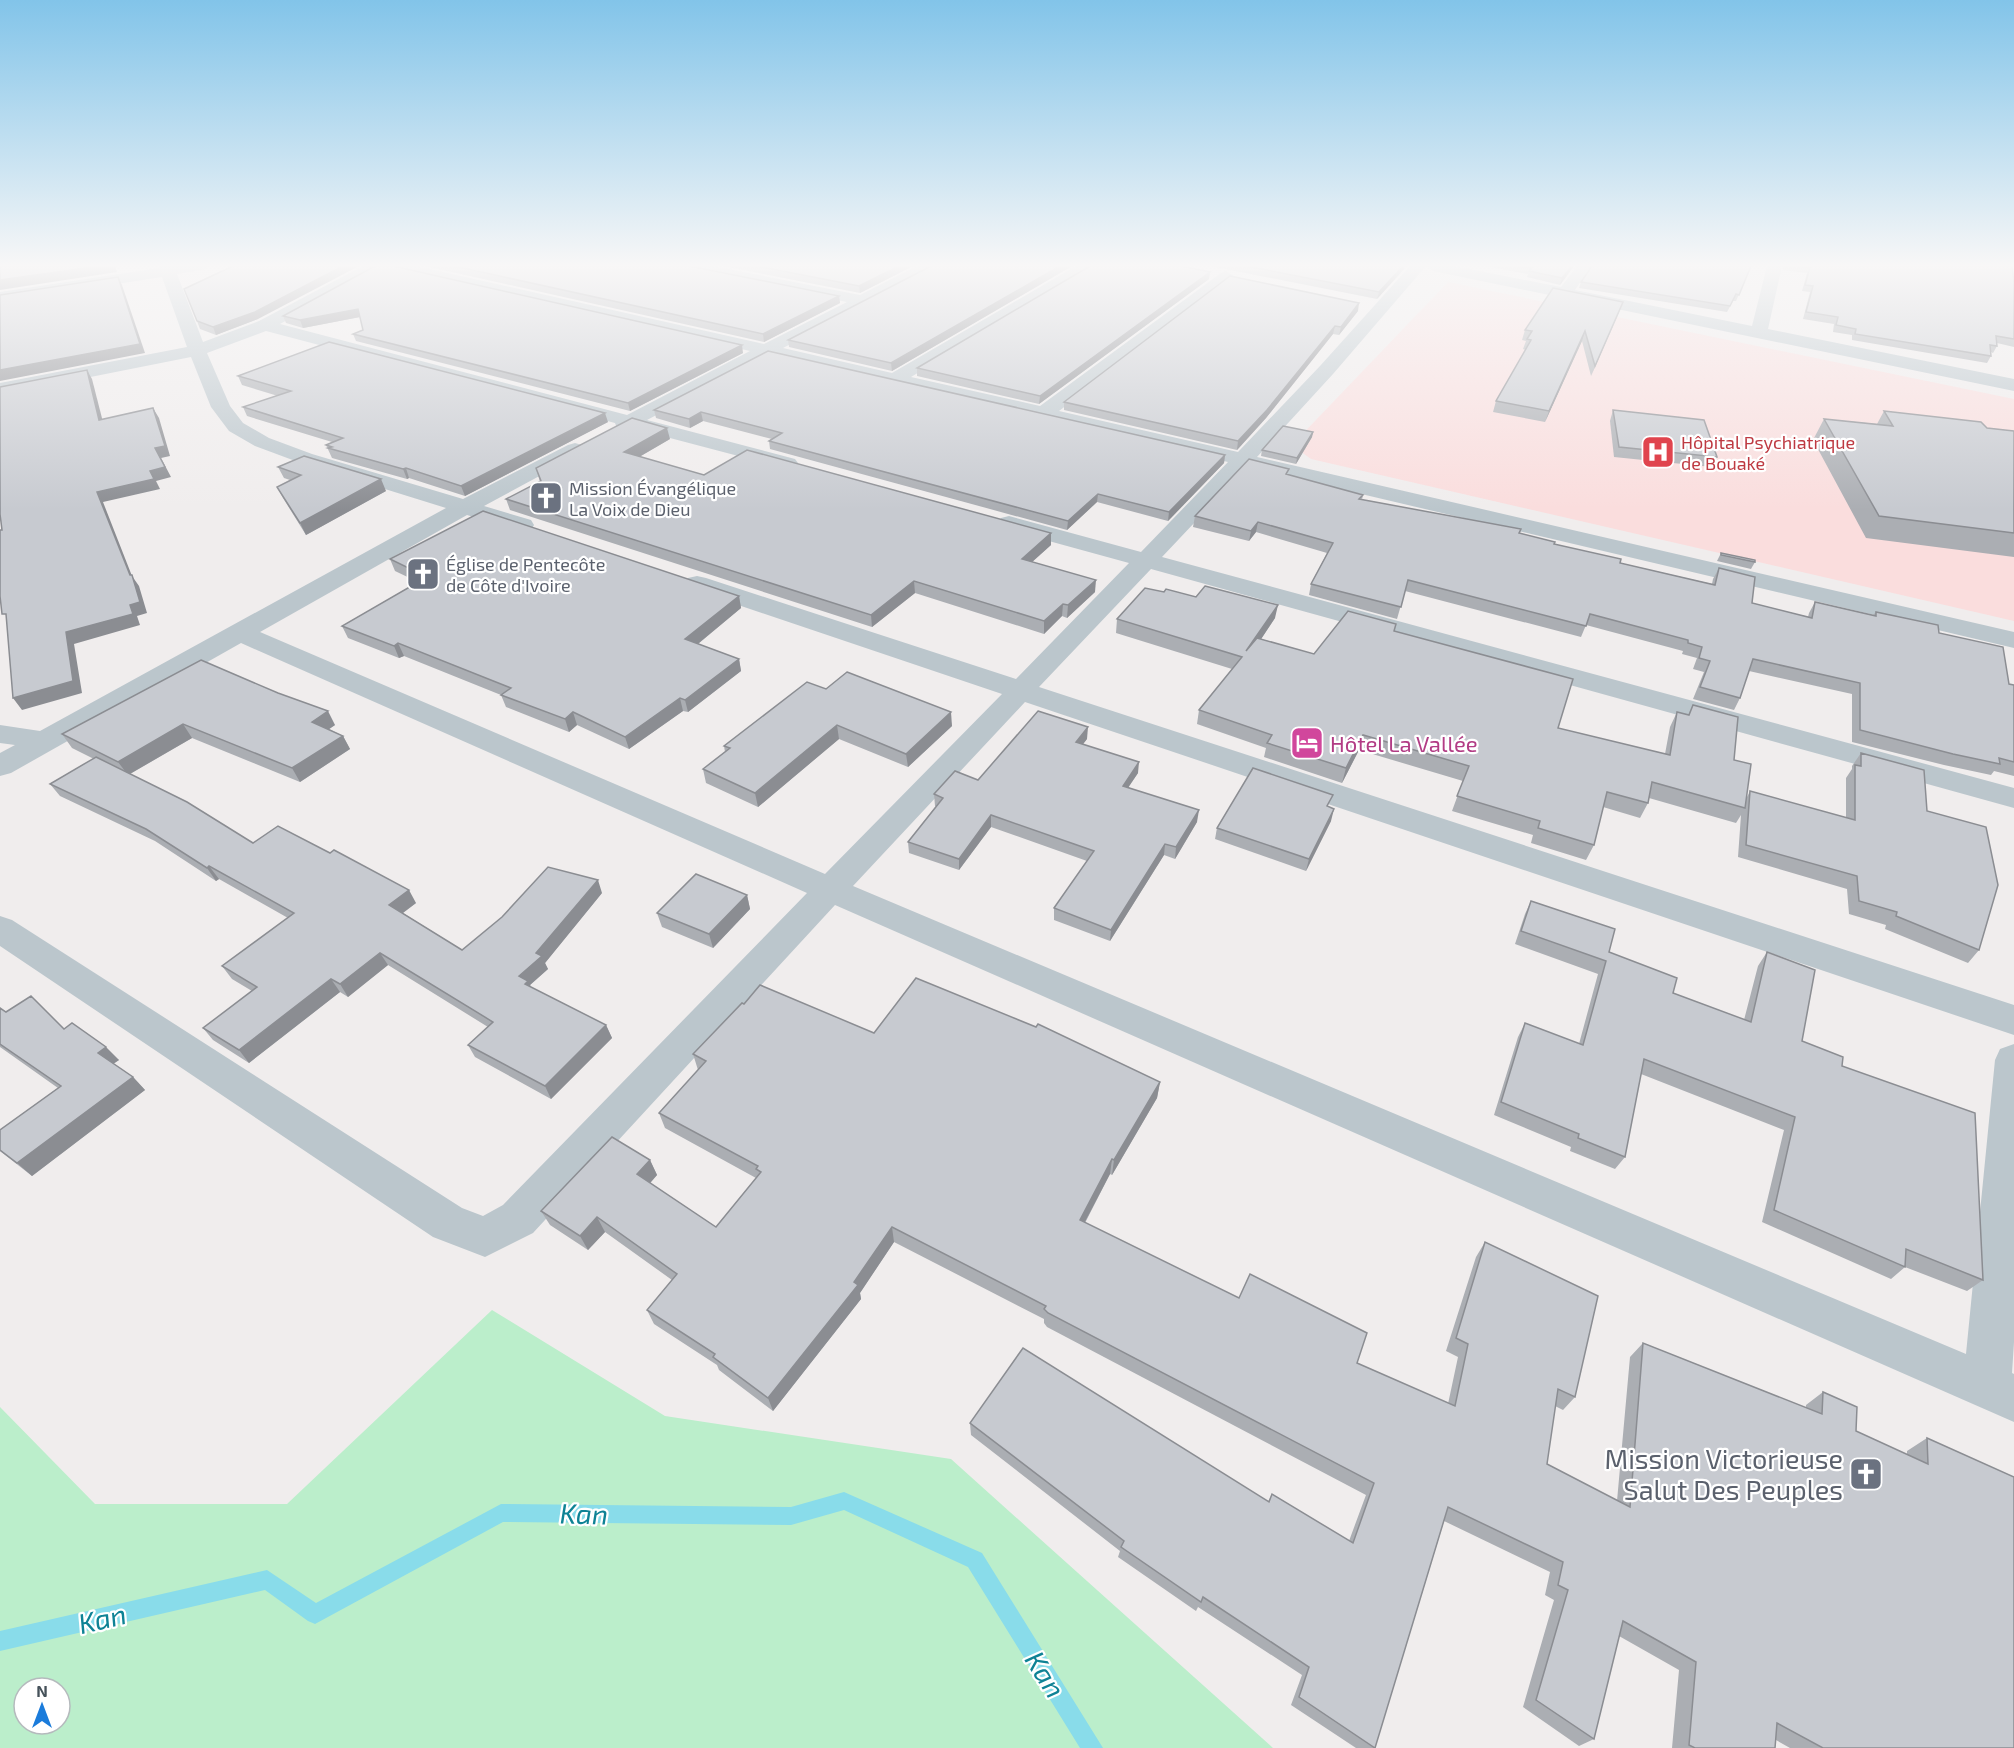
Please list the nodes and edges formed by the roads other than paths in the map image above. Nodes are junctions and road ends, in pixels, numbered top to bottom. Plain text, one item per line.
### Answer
1 (204, 348) edge
2 (352, 348) edge
3 (762, 348) edge
4 (771, 348) edge
5 (948, 348) edge
6 (1134, 348) edge
7 (1346, 348) edge
8 (1834, 348) edge
9 (768, 349) junction
10 (197, 350) junction
11 (895, 379) junction
12 (2014, 385) edge
13 (0, 389) edge
14 (1044, 413) junction
15 (632, 420) junction
16 (1242, 459) junction
17 (814, 470) edge
18 (467, 506) junction
19 (985, 517) edge
20 (546, 532) edge
21 (1144, 561) junction
22 (670, 574) edge
23 (240, 633) junction
24 (2014, 640) edge
25 (1020, 690) junction
26 (0, 734) edge
27 (43, 741) junction
28 (0, 766) edge
29 (2014, 798) edge
30 (829, 889) junction
31 (0, 929) edge
32 (2014, 1020) edge
33 (2014, 1060) edge
34 (2001, 1392) edge

1 - 10 street
2 - 15 street
3 - 9 street
4 - 9 street
5 - 11 street
6 - 14 street
7 - 16 street
8 - 12 street
9 - 11 street
9 - 15 street
10 - 13 street
10 - 18 street
11 - 14 street
14 - 16 street
15 - 17 street
15 - 18 street
16 - 21 street
16 - 24 street
18 - 20 street
18 - 23 street
19 - 21 street
21 - 25 street
21 - 29 street
22 - 25 street
23 - 27 street
23 - 30 street
25 - 30 street
25 - 32 street
26 - 27 street
27 - 28 street
30 - 31 street
30 - 34 street
33 - 34 street

